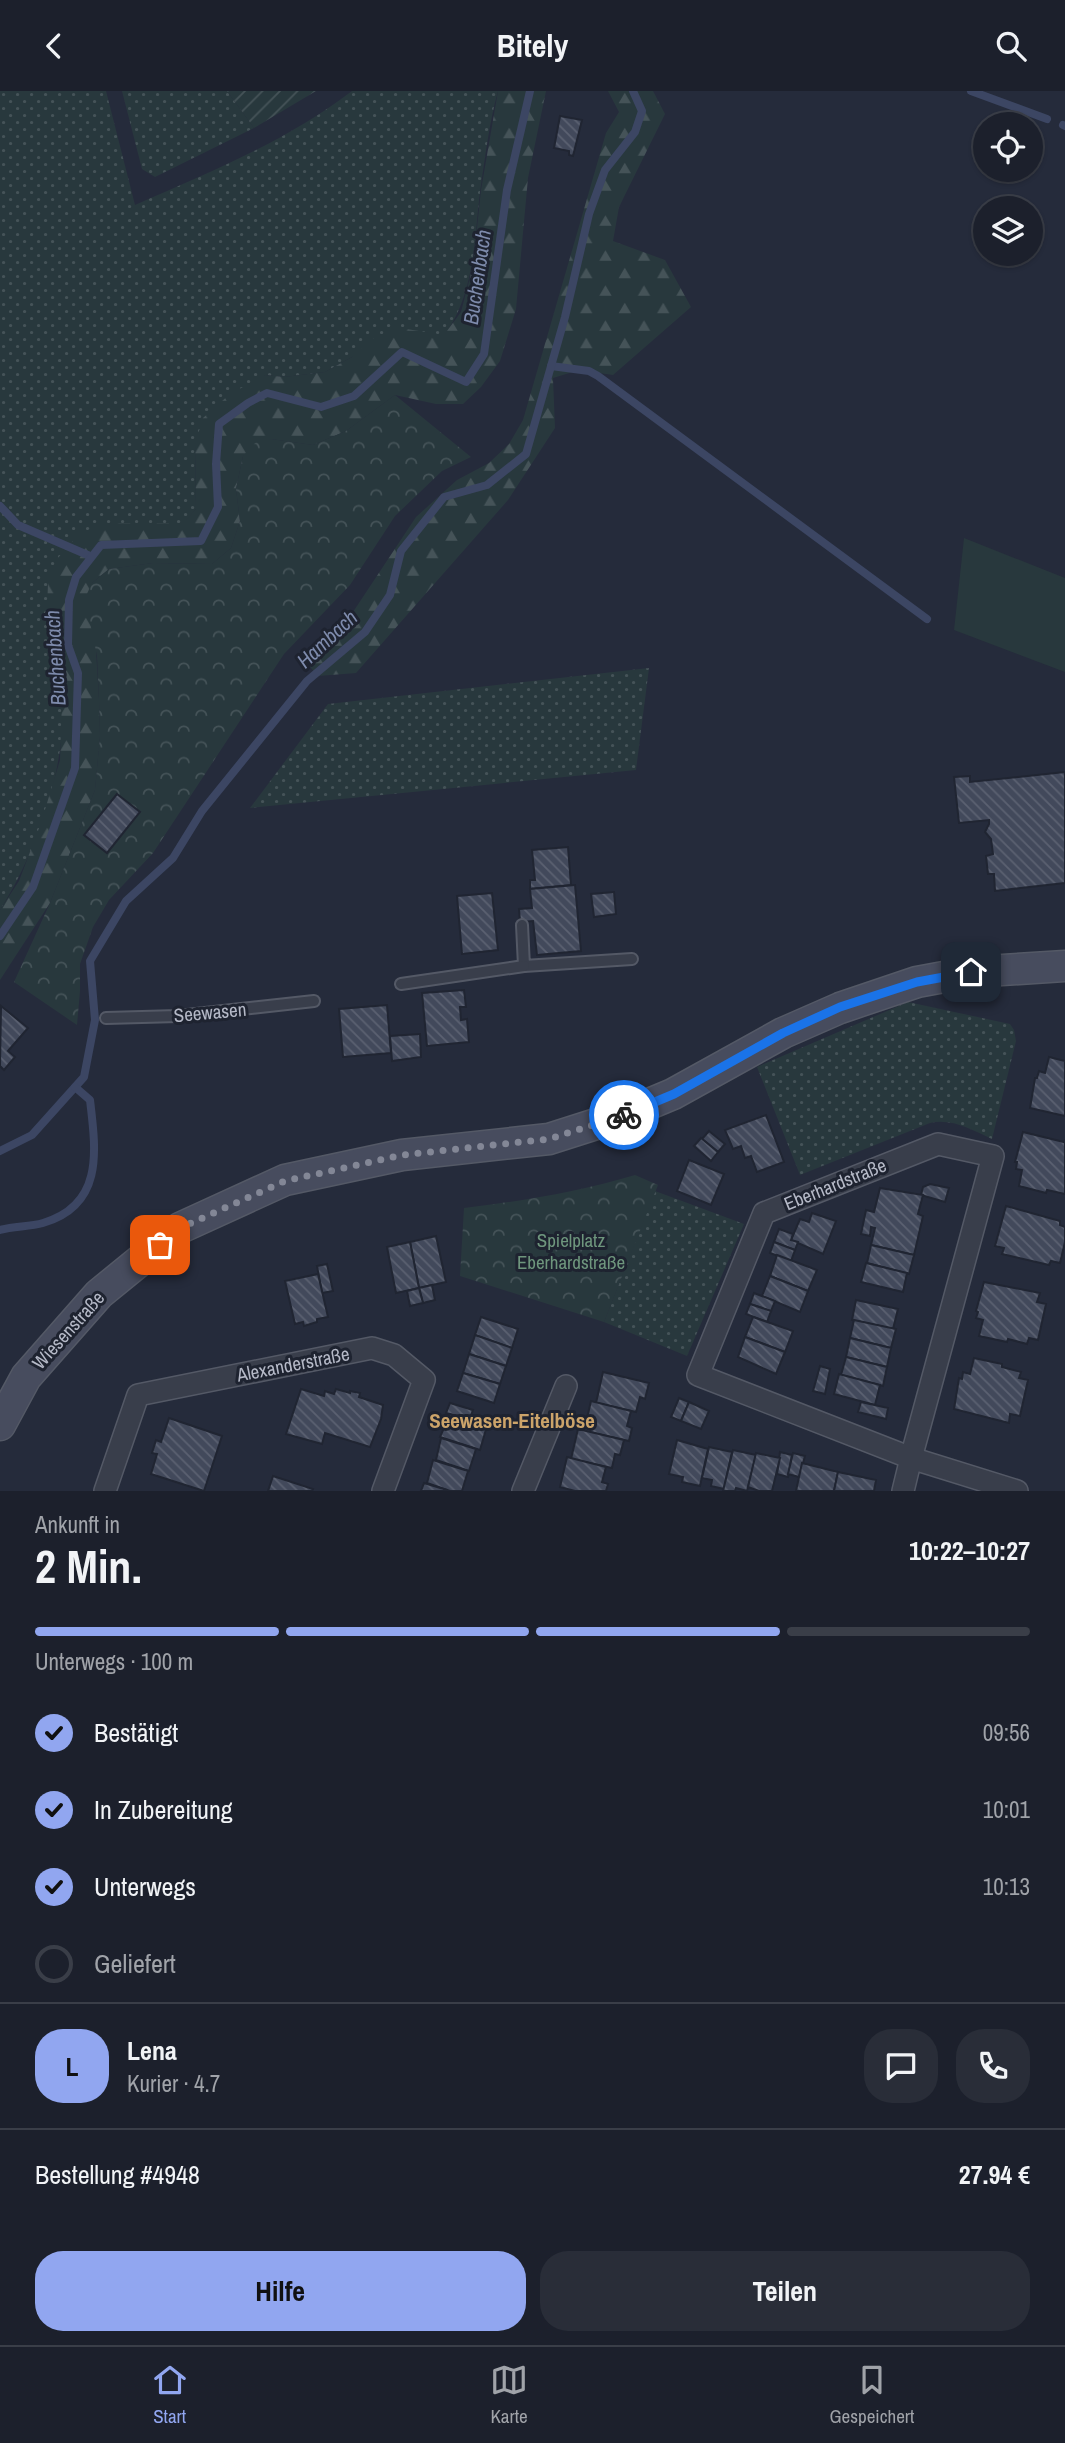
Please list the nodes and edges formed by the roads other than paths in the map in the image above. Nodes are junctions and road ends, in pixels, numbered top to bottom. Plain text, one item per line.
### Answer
1 (522, 925) dead end
2 (632, 959) dead end
3 (524, 966) junction
4 (1065, 966) edge
5 (401, 984) dead end
6 (314, 1001) dead end
7 (106, 1018) dead end
8 (566, 1386) dead end
9 (0, 1425) edge
10 (911, 1458) junction
11 (105, 1491) edge
12 (383, 1491) edge
13 (523, 1491) edge
14 (903, 1491) edge
15 (1017, 1491) edge

1 - 3 lane
2 - 3 lane
3 - 5 lane
4 - 9 street, Wiesenstraße
6 - 7 lane, Seewasen
8 - 13 street
10 - 10 street, Eberhardstraße
10 - 14 street
10 - 15 street, Eberhardstraße
11 - 12 street, Alexanderstraße

